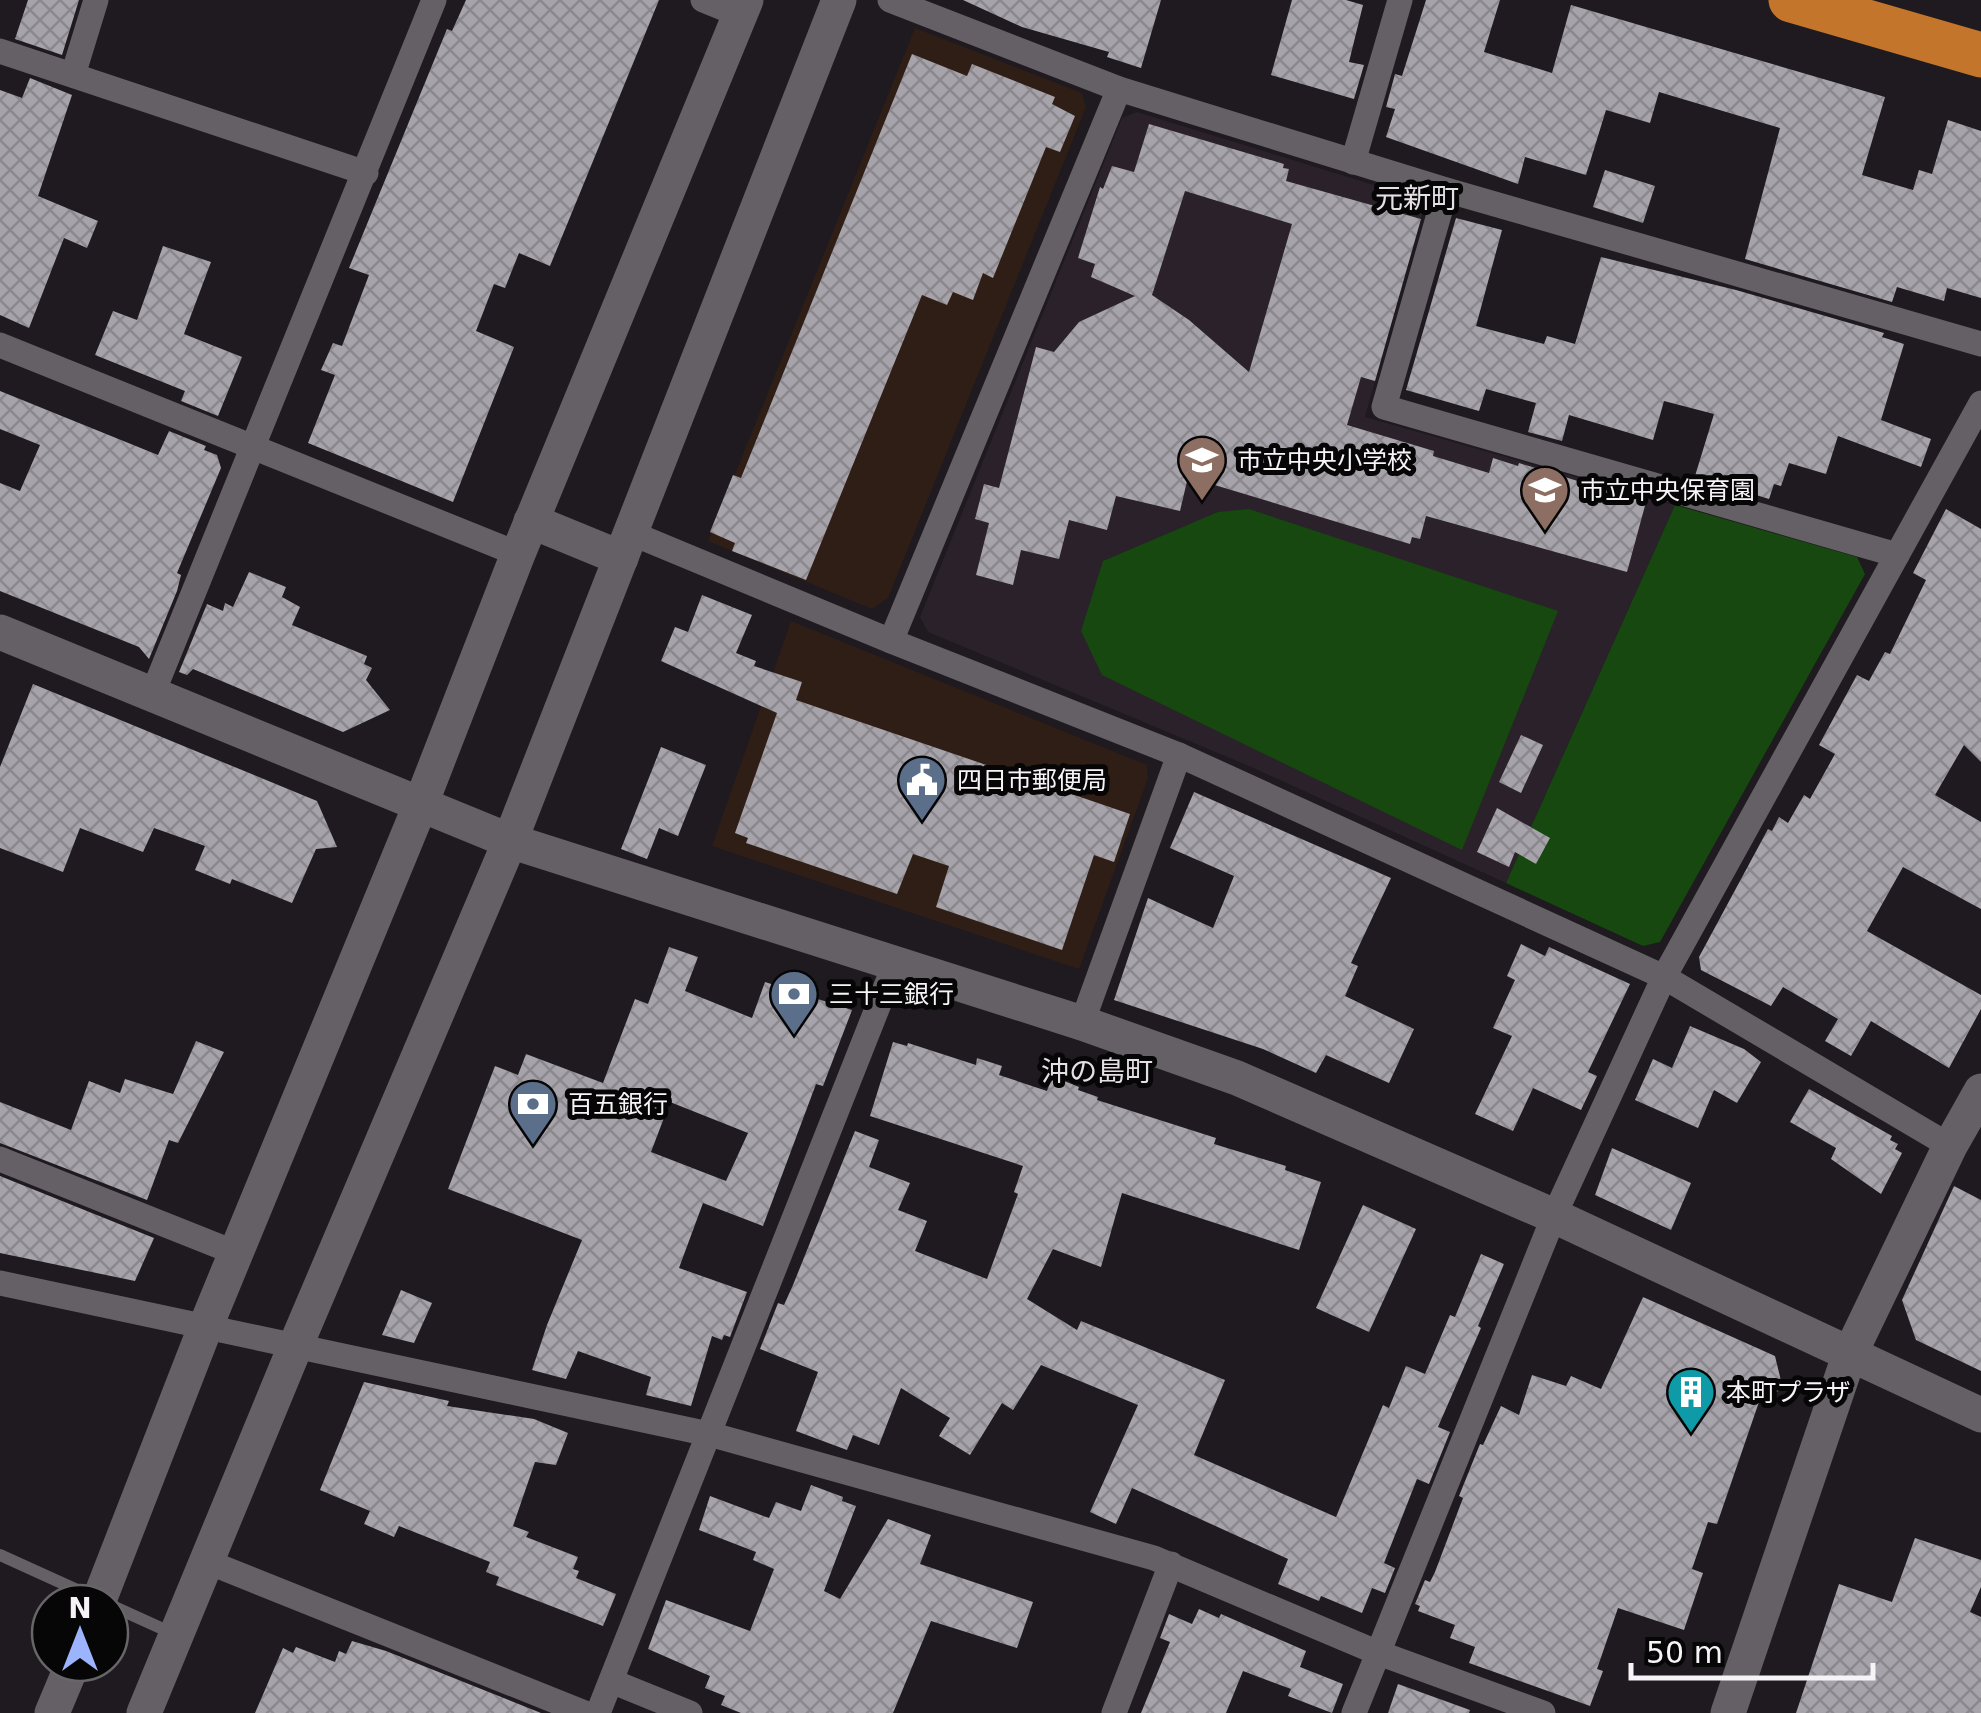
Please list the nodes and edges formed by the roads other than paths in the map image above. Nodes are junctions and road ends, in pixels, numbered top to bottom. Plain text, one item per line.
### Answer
1 (96, 0) edge
2 (434, 0) edge
3 (702, 0) edge
4 (838, 0) edge
5 (890, 0) edge
6 (1400, 0) edge
7 (1791, 0) edge
8 (743, 8) edge
9 (0, 51) edge
10 (1981, 55) edge
11 (73, 75) junction
12 (1119, 89) junction
13 (1353, 162) junction
14 (366, 173) junction
15 (1446, 190) junction
16 (1981, 344) edge
17 (0, 345) edge
18 (1981, 402) edge
19 (252, 448) junction
20 (531, 521) junction
21 (626, 545) junction
22 (518, 554) junction
23 (1897, 555) junction
24 (0, 632) edge
25 (891, 642) junction
26 (152, 695) junction
27 (1179, 754) junction
28 (420, 806) junction
29 (510, 842) junction
30 (894, 966) junction
31 (1664, 977) junction
32 (1082, 1023) junction
33 (1981, 1091) edge
34 (1963, 1139) edge
35 (0, 1159) edge
36 (1554, 1216) junction
37 (236, 1253) junction
38 (0, 1283) edge
39 (206, 1328) junction
40 (294, 1347) junction
41 (1849, 1356) junction
42 (1981, 1416) edge
43 (709, 1434) junction
44 (0, 1555) edge
45 (208, 1562) junction
46 (1171, 1564) junction
47 (62, 1583) edge
48 (106, 1583) edge
49 (130, 1614) edge
50 (176, 1636) junction
51 (1376, 1652) junction
52 (611, 1681) junction
53 (64, 1683) edge
54 (52, 1713) edge
55 (144, 1713) edge
56 (585, 1713) edge
57 (598, 1713) edge
58 (690, 1713) edge
59 (1114, 1713) edge
60 (1354, 1713) edge
61 (1543, 1713) edge
62 (1728, 1713) edge

1 - 11 street
2 - 14 street
3 - 8 street
4 - 21 street
5 - 12 street
6 - 13 street
7 - 10 highway
8 - 20 street
9 - 11 street
11 - 14 street
12 - 13 street
12 - 25 street
13 - 15 street
14 - 19 street
15 - 16 street
15 - 23 street
17 - 19 street
18 - 23 street
19 - 22 street
19 - 26 street
20 - 21 street
20 - 22 street
21 - 25 street
21 - 29 street
22 - 28 street
23 - 31 street
24 - 26 street
25 - 27 street
26 - 28 street
27 - 31 street
27 - 32 street
28 - 29 street
28 - 37 street
29 - 30 street
29 - 40 street
30 - 32 street
30 - 43 street
31 - 34 street
31 - 36 street
32 - 36 street
33 - 34 street
34 - 41 street
35 - 37 street
36 - 41 street
36 - 51 street
37 - 39 street
38 - 39 street
39 - 40 street
39 - 48 street
40 - 43 street
40 - 45 street
41 - 42 street
41 - 62 street
43 - 46 street
43 - 52 street
44 - 47 lane
45 - 50 street
45 - 56 street
46 - 51 street
46 - 59 street
49 - 50 lane
50 - 55 street
51 - 60 street
51 - 61 street
52 - 57 street
52 - 58 street
53 - 54 street

